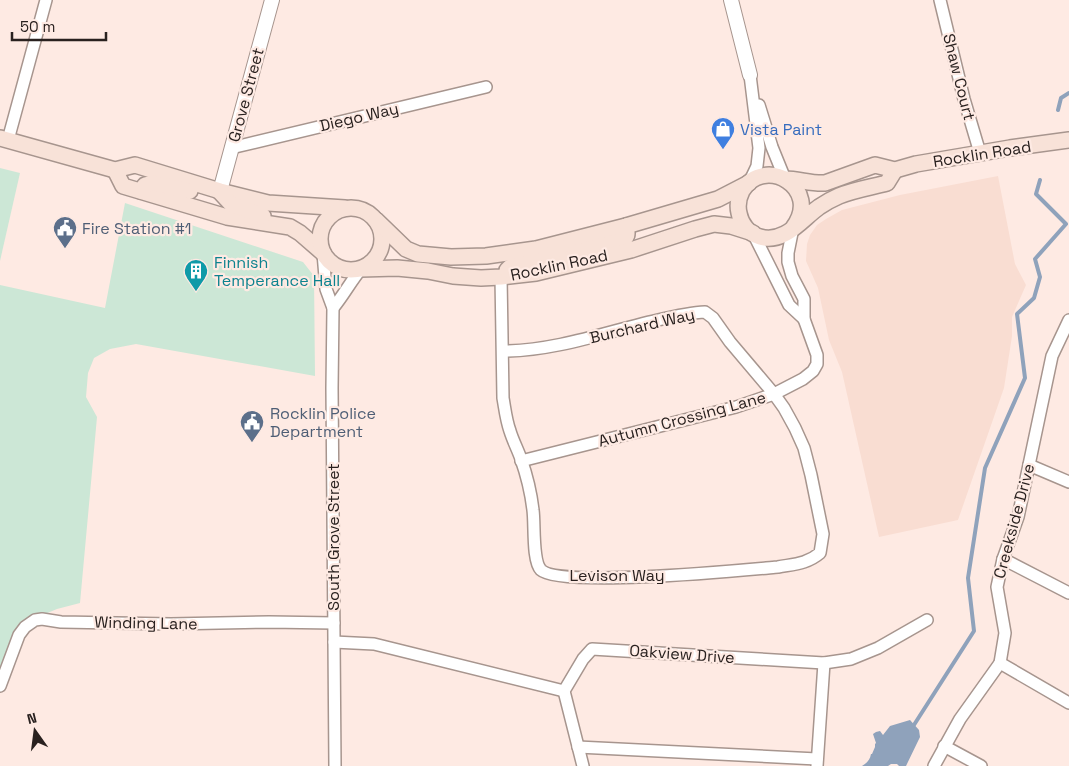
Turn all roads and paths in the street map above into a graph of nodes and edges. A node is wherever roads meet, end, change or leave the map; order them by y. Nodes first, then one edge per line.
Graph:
1 (46, 0) edge
2 (272, 0) edge
3 (732, 0) edge
4 (940, 0) edge
5 (750, 75) junction
6 (486, 88) dead end
7 (4, 139) edge
8 (1069, 140) edge
9 (231, 148) junction
10 (980, 153) junction
11 (115, 170) junction
12 (895, 170) junction
13 (786, 179) junction
14 (749, 183) junction
15 (141, 191) junction
16 (220, 191) junction
17 (346, 208) junction
18 (376, 220) junction
19 (274, 225) junction
20 (626, 226) junction
21 (793, 228) junction
22 (753, 234) junction
23 (573, 240) junction
24 (323, 253) junction
25 (361, 268) junction
26 (536, 273) junction
27 (501, 278) junction
28 (333, 308) junction
29 (804, 319) junction
30 (1069, 320) edge
31 (503, 351) junction
32 (774, 394) junction
33 (522, 460) junction
34 (1029, 465) junction
35 (1069, 482) edge
36 (1003, 559) junction
37 (1069, 593) edge
38 (927, 620) dead end
39 (334, 623) junction
40 (334, 642) junction
41 (824, 663) junction
42 (1000, 663) junction
43 (0, 686) edge
44 (564, 692) junction
45 (1069, 702) edge
46 (944, 746) junction
47 (578, 747) junction
48 (817, 763) edge
49 (335, 766) edge
50 (583, 766) edge
51 (934, 766) edge
52 (980, 766) edge

1 - 7 street
2 - 9 street, Grove Street
3 - 5 street
4 - 10 street, Shaw Court
5 - 13 street
5 - 14 street
6 - 9 street, Diego Way
7 - 11 main road
8 - 10 main road, Rocklin Road
9 - 16 street, Grove Street
10 - 12 main road, Rocklin Road
11 - 15 main road
11 - 16 main road
12 - 13 main road, Rocklin Road
12 - 21 main road, Rocklin Road
13 - 14 main road
13 - 21 main road
14 - 20 main road, Rocklin Road
14 - 22 main road
15 - 16 main road
15 - 19 main road
16 - 17 main road
16 - 19 main road
17 - 18 main road
17 - 24 main road
18 - 23 main road, Rocklin Road
18 - 25 main road
19 - 24 main road
20 - 23 main road, Rocklin Road
20 - 26 main road
21 - 22 main road
21 - 29 street, Autumn Crossing Lane
22 - 26 main road, Rocklin Road
22 - 29 street, Autumn Crossing Lane
23 - 27 main road
24 - 25 main road
24 - 28 street, South Grove Street
25 - 27 main road, Rocklin Road
25 - 28 street
26 - 27 main road, Rocklin Road
27 - 31 street, Levison Way
28 - 39 street, South Grove Street
29 - 32 street, Autumn Crossing Lane
30 - 34 street, Creekside Drive
31 - 32 street, Burchard Way
31 - 33 street, Levison Way
32 - 33 street, Autumn Crossing Lane
32 - 33 street, Levison Way
34 - 35 street
34 - 36 street, Creekside Drive
36 - 37 street
36 - 42 street, Creekside Drive
38 - 41 street
39 - 40 street, South Grove Street
39 - 43 street, Winding Lane
40 - 44 street
40 - 49 street, South Grove Street
41 - 44 street, Oakview Drive
41 - 48 street
42 - 45 street
42 - 46 street, Creekside Drive
44 - 47 street
46 - 51 street, Creekside Drive
46 - 52 street
47 - 48 street
47 - 50 street

